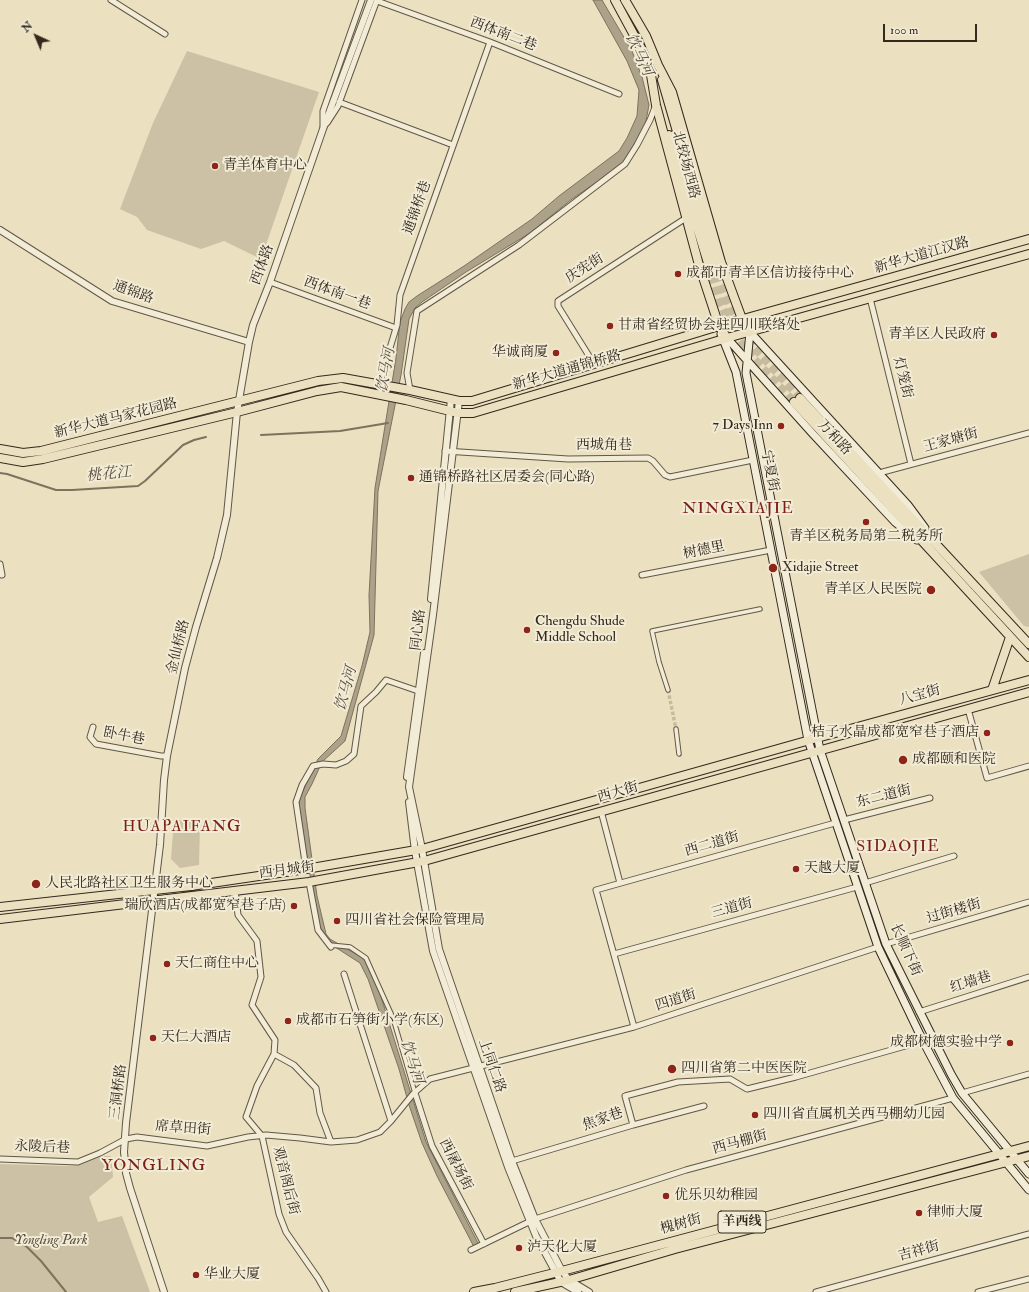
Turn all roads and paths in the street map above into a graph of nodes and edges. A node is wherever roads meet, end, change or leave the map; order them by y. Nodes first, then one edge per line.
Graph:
1 (111, 0) edge
2 (362, 0) edge
3 (375, 0) edge
4 (615, 0) edge
5 (625, 0) edge
6 (165, 34) dead end
7 (490, 42) junction
8 (651, 74) junction
9 (619, 94) dead end
10 (340, 102) junction
11 (656, 105) junction
12 (323, 129) junction
13 (453, 145) junction
14 (686, 218) junction
15 (0, 230) edge
16 (1029, 240) edge
17 (1029, 254) edge
18 (715, 262) junction
19 (699, 265) junction
20 (270, 282) junction
21 (870, 298) junction
22 (742, 319) junction
23 (728, 323) joint
24 (719, 326) junction
25 (396, 328) junction
26 (750, 332) junction
27 (728, 338) junction
28 (249, 342) junction
29 (746, 360) junction
30 (594, 364) junction
31 (381, 384) junction
32 (408, 390) junction
33 (455, 400) junction
34 (238, 401) junction
35 (237, 412) junction
36 (454, 412) junction
37 (1029, 433) edge
38 (0, 449) edge
39 (446, 451) junction
40 (453, 452) junction
41 (0, 459) edge
42 (753, 460) junction
43 (911, 464) junction
44 (879, 473) junction
45 (935, 542) junction
46 (928, 549) junction
47 (771, 550) junction
48 (0, 564) edge
49 (2, 575) dead end
50 (642, 575) dead end
51 (760, 609) dead end
52 (1010, 637) junction
53 (1029, 644) edge
54 (1029, 657) edge
55 (1029, 680) edge
56 (668, 690) tunnel mouth
57 (992, 690) junction
58 (418, 691) junction
59 (1029, 692) edge
60 (968, 709) junction
61 (93, 727) dead end
62 (676, 729) tunnel mouth
63 (817, 738) junction
64 (808, 740) junction
65 (820, 750) junction
66 (811, 752) junction
67 (679, 754) dead end
68 (167, 756) junction
69 (1029, 766) edge
70 (930, 798) dead end
71 (601, 811) junction
72 (844, 820) junction
73 (835, 823) junction
74 (419, 850) junction
75 (954, 856) dead end
76 (421, 861) junction
77 (306, 870) junction
78 (309, 882) junction
79 (620, 883) junction
80 (865, 883) junction
81 (857, 887) junction
82 (155, 890) junction
83 (235, 890) junction
84 (153, 901) junction
85 (1029, 902) edge
86 (0, 907) edge
87 (0, 919) edge
88 (886, 944) junction
89 (330, 945) joint
90 (878, 947) junction
91 (614, 954) junction
92 (344, 974) dead end
93 (1029, 977) edge
94 (919, 1012) junction
95 (634, 1027) junction
96 (923, 1041) junction
97 (274, 1054) junction
98 (476, 1068) junction
99 (1029, 1074) edge
100 (962, 1093) junction
101 (414, 1094) junction
102 (953, 1098) junction
103 (704, 1106) dead end
104 (391, 1121) junction
105 (633, 1125) junction
106 (262, 1136) junction
107 (126, 1139) junction
108 (331, 1142) junction
109 (1029, 1146) edge
110 (1010, 1151) junction
111 (999, 1154) junction
112 (1029, 1156) edge
113 (0, 1159) edge
114 (1017, 1159) junction
115 (512, 1162) junction
116 (1006, 1162) junction
117 (1029, 1174) edge
118 (1029, 1190) edge
119 (532, 1220) junction
120 (1029, 1234) edge
121 (484, 1244) junction
122 (471, 1250) dead end
123 (558, 1271) junction
124 (1029, 1279) edge
125 (565, 1281) junction
126 (164, 1292) edge
127 (326, 1292) edge
128 (474, 1292) edge
129 (515, 1292) edge
130 (578, 1292) edge
131 (589, 1292) edge
132 (816, 1292) edge
133 (978, 1292) edge

1 - 6 street
2 - 12 street, 西体路
3 - 7 street, 西体南二巷
3 - 10 street, 西体路
3 - 12 street, 西体路
4 - 8 main road, 北较场西路
5 - 18 main road, 北较场西路
7 - 9 street, 西体南二巷
7 - 13 street, 通锦桥巷
8 - 11 main road, 北较场西路
8 - 18 main road
10 - 12 street, 西体路
10 - 13 street
11 - 14 main road, 北较场西路
11 - 32 street
12 - 20 street, 西体路
13 - 25 street, 通锦桥巷
14 - 19 main road, 北较场西路
14 - 30 street, 庆宪街
15 - 28 street, 通锦路
16 - 22 main road, 新华大道江汉路
17 - 21 main road, 新华大道江汉路
18 - 19 main road
18 - 22 main road, 北较场西路
19 - 24 main road, 北较场西路
20 - 25 street, 西体南一巷
20 - 28 street, 西体路
21 - 26 main road, 新华大道江汉路
21 - 43 street, 灯笼街
22 - 23 main road, 新华大道江汉路
22 - 26 main road, 北较场西路
23 - 24 main road, 新华大道通锦桥路
24 - 27 main road, 北较场西路
24 - 30 main road, 新华大道通锦桥路
25 - 31 street, 通锦桥巷
26 - 27 main road, 新华大道江汉路
26 - 29 main road, 宁夏街
26 - 44 main road, 万和路
27 - 29 main road, 万和路
27 - 36 main road, 新华大道通锦桥路
27 - 42 main road, 宁夏街
28 - 34 street, 西体路
29 - 46 main road, 万和路
29 - 63 main road, 宁夏街
30 - 33 main road, 新华大道通锦桥路
31 - 32 main road, 新华大道通锦桥路
31 - 34 main road
32 - 33 main road, 新华大道通锦桥路
33 - 36 street, 同心路
34 - 35 street, 西体路
34 - 38 main road, 新华大道马家花园路
35 - 36 main road, 新华大道通锦桥路
35 - 41 main road, 新华大道马家花园路
35 - 68 street, 金仙桥路
36 - 39 street
36 - 40 street, 同心路
37 - 43 street, 王家塘街
39 - 40 street, 西城角巷
39 - 58 street
40 - 42 street, 西城角巷
40 - 74 street, 同心路
42 - 47 main road, 宁夏街
43 - 44 street, 王家塘街
44 - 45 main road, 万和路
45 - 46 main road, 万和路
45 - 53 main road, 万和路
46 - 52 main road, 万和路
47 - 50 street, 树德里
47 - 64 main road, 宁夏街
48 - 49 street
51 - 56 street
52 - 54 main road, 万和路
52 - 57 main road
55 - 57 main road, 八宝街
57 - 63 main road, 八宝街
58 - 74 street
58 - 77 street
59 - 60 main road, 八宝街
60 - 65 main road, 八宝街
60 - 69 street
61 - 68 street, 卧牛巷
62 - 67 street
63 - 64 main road, 西大街
63 - 65 main road, 长顺下街
64 - 66 main road, 长顺下街
64 - 74 main road, 西大街
65 - 66 main road, 西大街
65 - 72 main road, 长顺下街
66 - 71 main road, 西大街
66 - 73 main road, 长顺下街
68 - 82 street, 金仙桥路
70 - 72 street, 东二道街
71 - 76 main road, 西大街
71 - 79 street
72 - 80 main road, 长顺下街
73 - 79 street, 西二道街
73 - 81 main road, 长顺下街
74 - 76 street, 同心路
74 - 77 main road, 西月城街
75 - 80 street
76 - 78 main road, 西月城街
76 - 98 street, 上同仁路
77 - 82 main road, 西月城街
78 - 83 main road, 西月城街
78 - 89 street
79 - 91 street, 西二道街
80 - 88 main road, 长顺下街
81 - 90 main road, 长顺下街
81 - 91 street, 三道街
82 - 84 street, 三洞桥路
82 - 86 main road, 西月城街
83 - 84 main road, 西月城街
83 - 97 street
84 - 87 main road, 西月城街
84 - 107 street, 三洞桥路
85 - 88 street, 过街楼街
88 - 94 main road, 长顺下街
89 - 101 street
90 - 95 street, 四道街
90 - 96 main road, 长顺下街
91 - 95 street
92 - 104 street
93 - 94 street, 红墙巷
94 - 100 main road, 长顺下街
95 - 98 street, 四道街
96 - 102 main road, 长顺下街
96 - 105 street, 焦家巷
97 - 106 street
97 - 108 street
98 - 101 street, 四道街
98 - 115 street, 上同仁路
98 - 119 street
99 - 100 street
100 - 110 main road, 长顺下街
101 - 104 street, 四道街
101 - 121 street, 西屠场街
102 - 111 main road, 长顺下街
102 - 119 street, 西马棚街
103 - 105 street
104 - 108 street, 席草田街
105 - 115 street, 焦家巷
106 - 107 street, 席草田街
106 - 108 street, 席草田街
106 - 127 street, 观音阁后街
107 - 113 street, 永陵后巷
107 - 126 street, 三洞桥路
109 - 110 main road, 槐树街
110 - 111 main road, 槐树街 / 羊西线
110 - 114 main road, 长顺下街
111 - 116 main road, 长顺下街
111 - 123 main road, 槐树街 / 羊西线
112 - 114 main road, 槐树街
114 - 116 main road, 槐树街 / 羊西线
114 - 117 main road, 长顺下街
115 - 119 street, 上同仁路
116 - 118 main road, 长顺下街
116 - 125 main road, 槐树街 / 羊西线
119 - 121 street
119 - 123 street, 上同仁路
120 - 132 street, 吉祥街
121 - 122 street
123 - 125 street, 上同仁路
123 - 128 main road, 槐树街 / 羊西线
124 - 133 street
125 - 129 main road, 槐树街 / 羊西线
125 - 130 street
125 - 131 street

